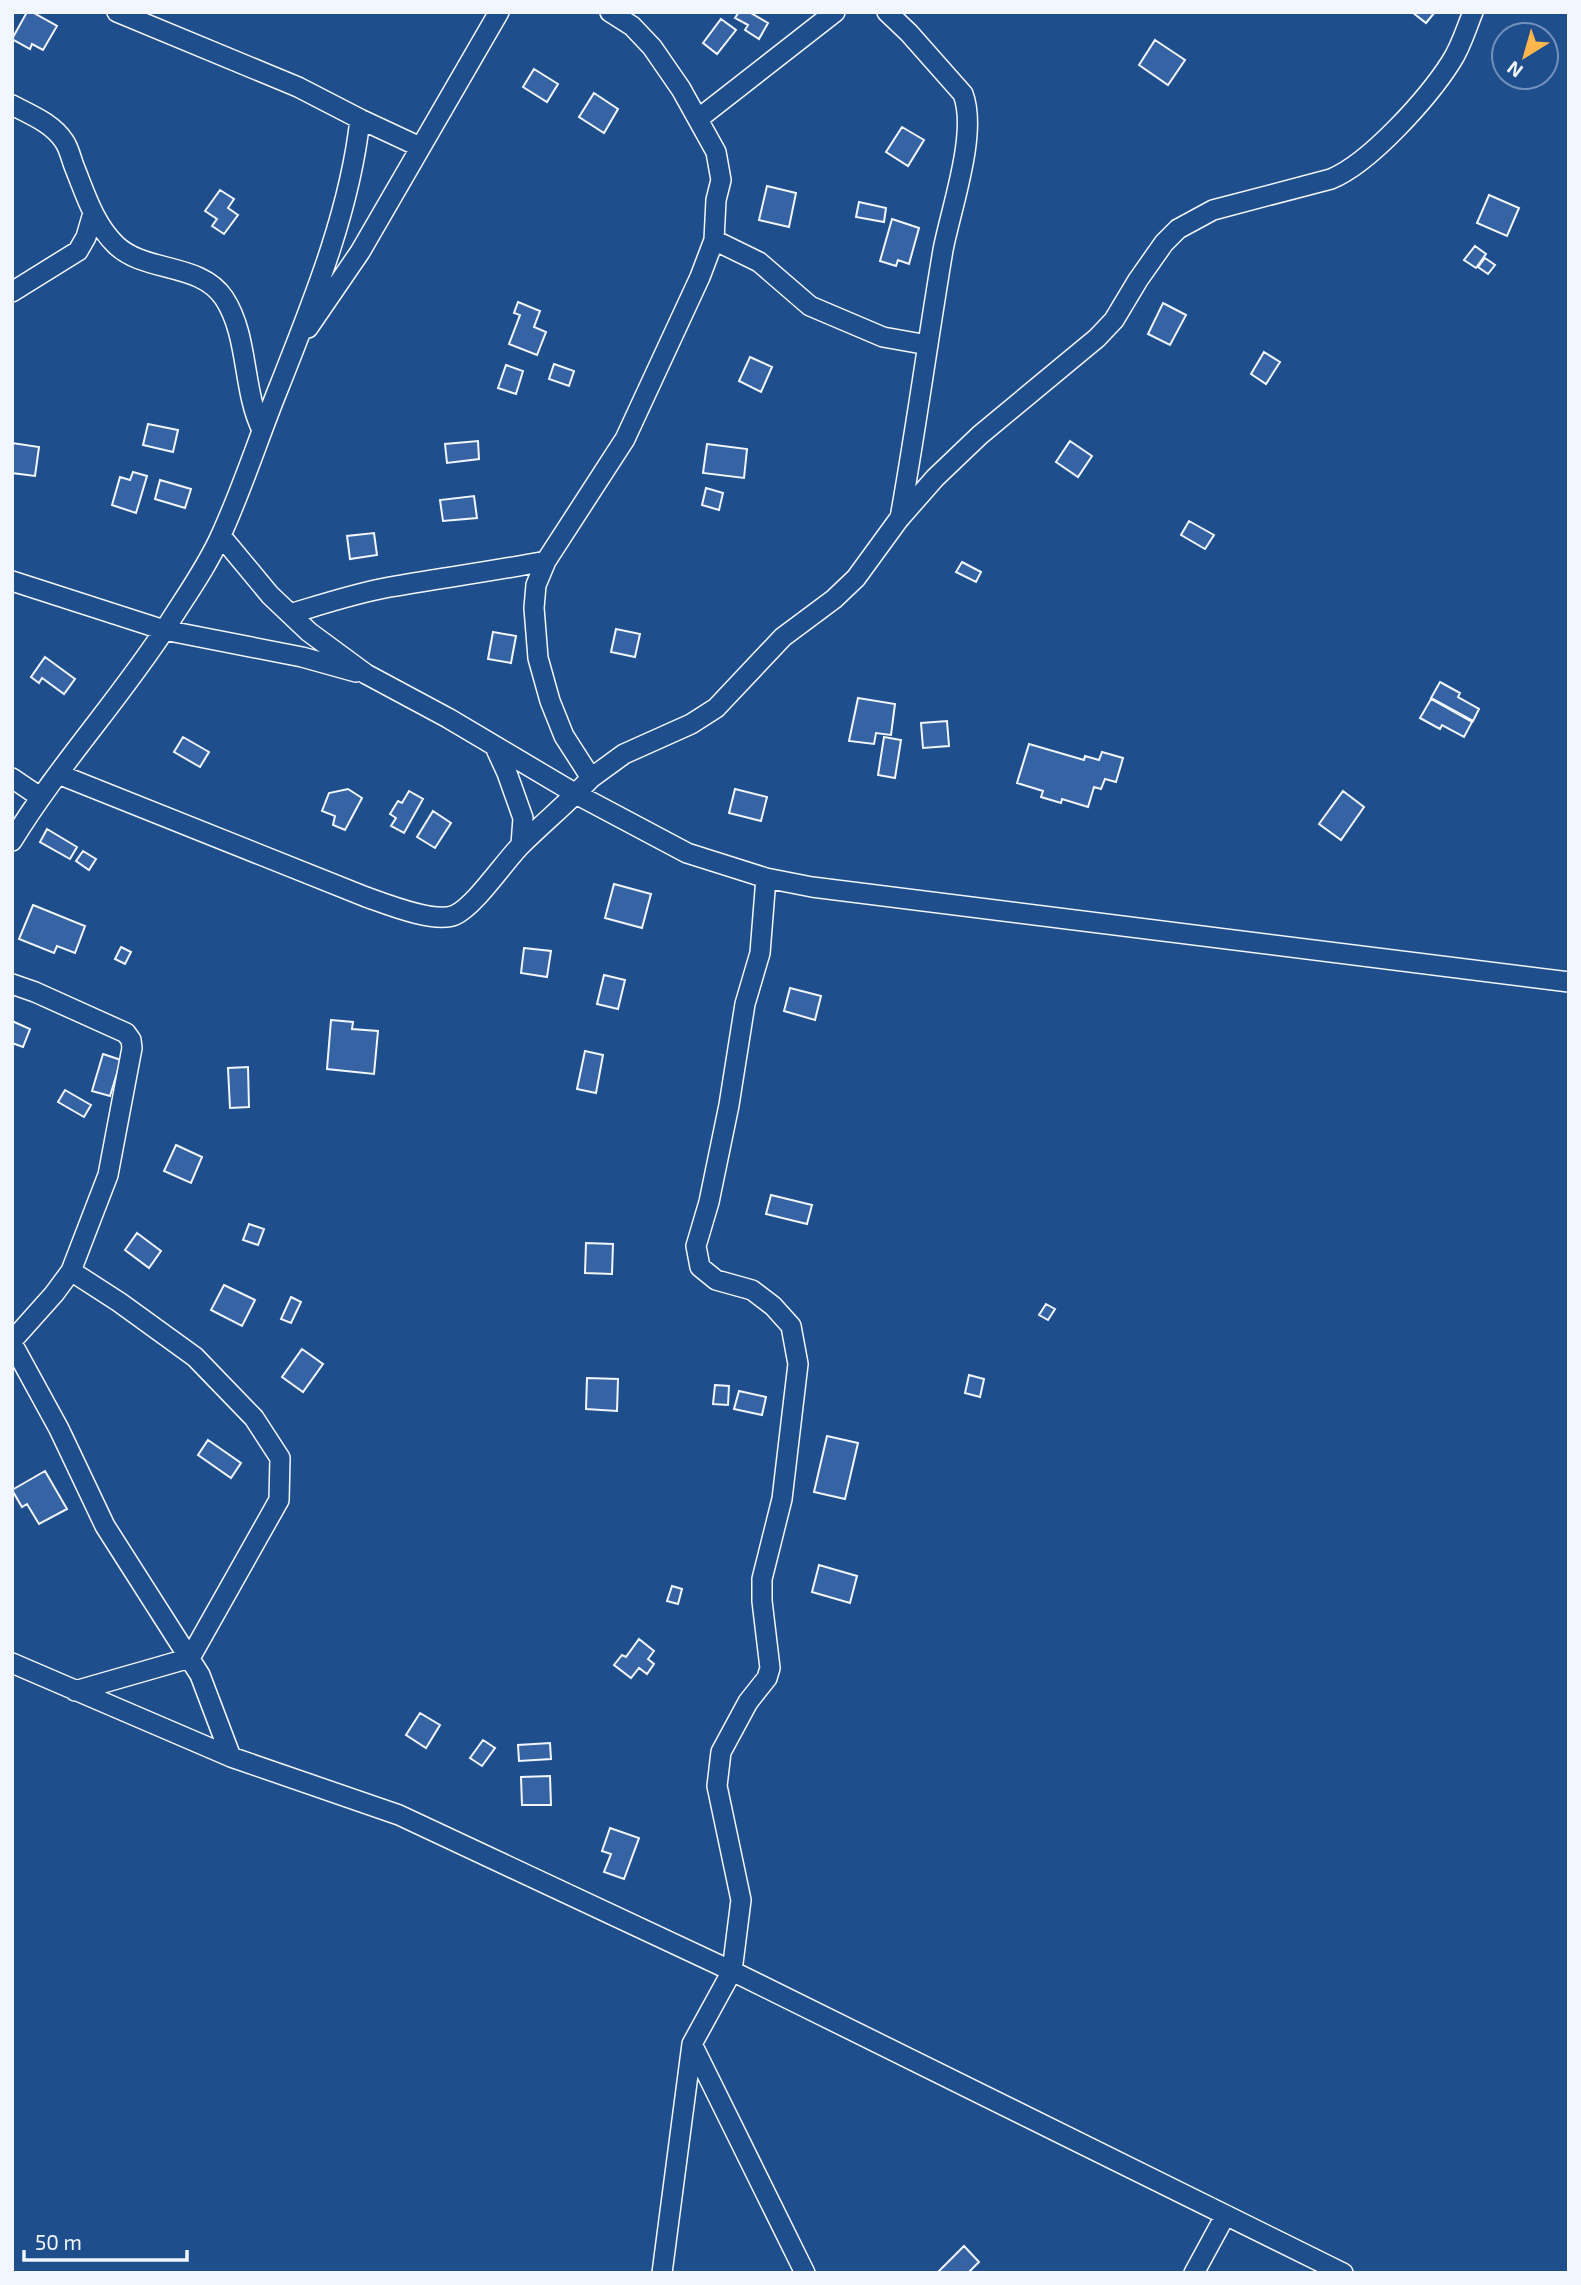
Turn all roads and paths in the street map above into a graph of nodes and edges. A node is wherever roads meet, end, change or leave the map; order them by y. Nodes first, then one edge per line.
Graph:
1 (117, 12) edge
2 (499, 12) edge
3 (610, 12) edge
4 (835, 12) edge
5 (887, 12) edge
6 (1473, 12) edge
7 (12, 105) edge
8 (360, 119) junction
9 (698, 119) junction
10 (420, 147) junction
11 (93, 213) junction
12 (714, 240) junction
13 (12, 292) edge
14 (928, 345) junction
15 (295, 346) junction
16 (261, 430) junction
17 (900, 519) junction
18 (221, 536) junction
19 (546, 561) junction
20 (12, 581) edge
21 (290, 614) junction
22 (164, 630) junction
23 (366, 674) junction
24 (495, 746) junction
25 (58, 774) junction
26 (12, 778) edge
27 (591, 778) junction
28 (576, 794) junction
29 (40, 797) junction
30 (12, 842) edge
31 (521, 845) junction
32 (766, 877) junction
33 (1569, 982) edge
34 (12, 984) edge
35 (71, 1271) junction
36 (12, 1342) edge
37 (190, 1658) junction
38 (12, 1663) edge
39 (75, 1691) junction
40 (231, 1757) junction
41 (732, 1971) junction
42 (692, 2044) junction
43 (1225, 2216) junction
44 (803, 2268) edge
45 (662, 2273) edge
46 (822, 2273) edge
47 (1194, 2273) edge
48 (1343, 2273) edge

1 - 8 street
2 - 10 street
3 - 9 street
4 - 9 street
5 - 14 street
6 - 17 street
7 - 11 street
8 - 10 street
8 - 15 street
9 - 12 street
10 - 15 street
11 - 13 street
11 - 16 street
12 - 14 street
12 - 19 street
14 - 17 street
15 - 16 street
16 - 18 street
17 - 27 street
18 - 21 street
18 - 22 street
19 - 21 street
19 - 27 street
20 - 22 street
21 - 23 street
22 - 23 street
22 - 25 street
23 - 24 street
24 - 28 street
24 - 31 street
25 - 29 street
25 - 31 street
26 - 29 street
27 - 28 street
28 - 31 street
28 - 32 street
29 - 30 street
32 - 33 street
32 - 41 street
34 - 35 street
35 - 36 street
35 - 37 street
36 - 37 street
37 - 39 street
37 - 40 street
38 - 39 street
39 - 40 street
40 - 41 street
41 - 42 street
41 - 43 street
42 - 44 street
42 - 45 street
43 - 47 street
43 - 48 street
44 - 46 street

